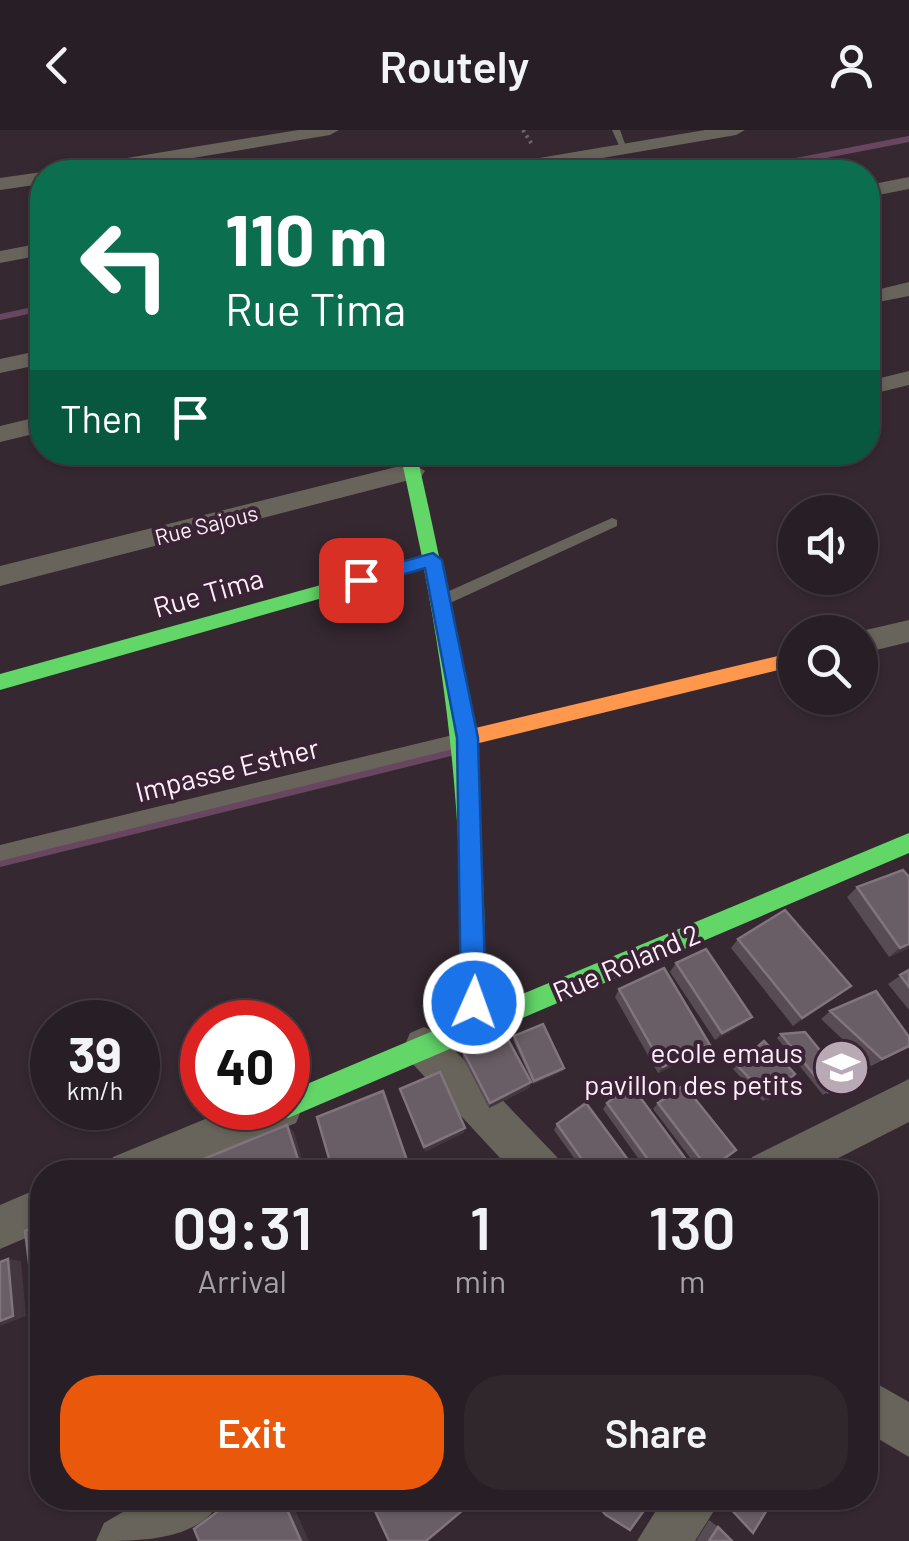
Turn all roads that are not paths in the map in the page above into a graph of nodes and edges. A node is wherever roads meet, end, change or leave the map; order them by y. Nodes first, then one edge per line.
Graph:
1 (330, 130) edge
2 (616, 130) edge
3 (736, 130) edge
4 (624, 150) junction
5 (209, 160) edge
6 (564, 160) edge
7 (30, 180) edge
8 (909, 183) edge
9 (0, 184) edge
10 (880, 189) edge
11 (30, 251) edge
12 (0, 257) edge
13 (909, 289) edge
14 (880, 295) edge
15 (30, 360) edge
16 (0, 366) edge
17 (909, 378) edge
18 (880, 385) edge
19 (30, 427) edge
20 (0, 434) edge
21 (399, 465) edge
22 (411, 465) edge
23 (612, 523) dead end
24 (433, 560) junction
25 (0, 576) edge
26 (442, 600) junction
27 (909, 631) edge
28 (878, 639) edge
29 (778, 663) edge
30 (0, 682) edge
31 (468, 745) junction
32 (909, 843) edge
33 (0, 852) edge
34 (471, 1027) junction
35 (424, 1047) junction
36 (310, 1095) edge
37 (909, 1100) edge
38 (227, 1130) edge
39 (156, 1160) edge
40 (531, 1160) edge
41 (791, 1160) edge
42 (30, 1214) edge
43 (0, 1227) edge
44 (878, 1409) edge
45 (909, 1432) edge
46 (175, 1510) edge
47 (687, 1510) edge
48 (122, 1541) edge
49 (664, 1541) edge

1 - 5 street
2 - 4 lane
3 - 4 street
4 - 6 street
7 - 9 street
8 - 10 street
11 - 12 street
13 - 14 street
15 - 16 street
17 - 18 street
19 - 20 street
21 - 25 street, Rue Sajous
22 - 24 street
23 - 26 lane
24 - 26 street
24 - 30 street, Rue Tima
26 - 31 street
27 - 28 street
29 - 31 street
31 - 33 lane, Impasse Esther
31 - 34 street
32 - 34 street, Rue Roland 2
34 - 35 street, Rue Roland 2
35 - 36 street, Rue Roland 2
35 - 40 street
37 - 41 street
38 - 39 street, Rue Roland 2
42 - 43 street
44 - 45 street
46 - 48 street
47 - 49 street

